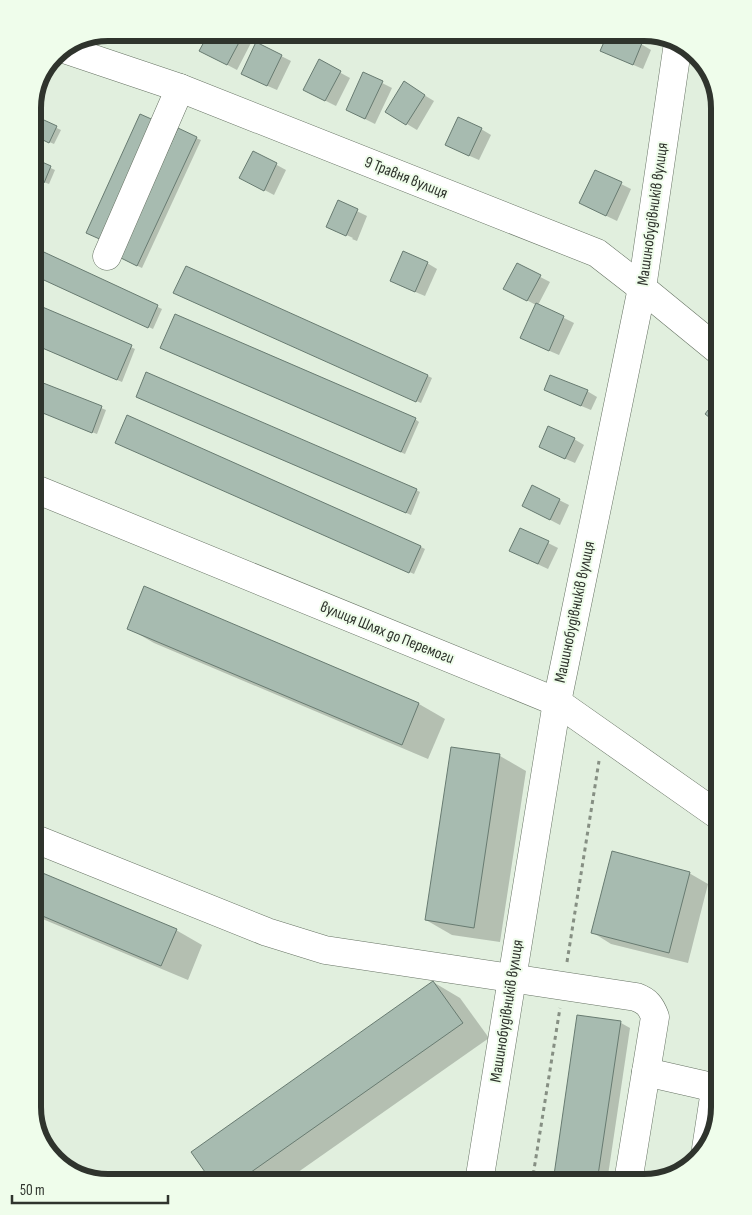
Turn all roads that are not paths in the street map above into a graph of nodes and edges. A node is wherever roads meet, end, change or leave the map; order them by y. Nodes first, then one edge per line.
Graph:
1 (677, 50) edge
2 (72, 52) edge
3 (180, 88) junction
4 (107, 256) dead end
5 (642, 288) junction
6 (711, 344) edge
7 (41, 491) edge
8 (557, 702) junction
9 (711, 810) edge
10 (41, 842) edge
11 (512, 978) junction
12 (646, 1072) junction
13 (711, 1089) edge
14 (480, 1174) edge
15 (629, 1174) edge

1 - 5 street, Машинобудівників вулиця
2 - 3 street, 9 Травня вулиця
3 - 4 street
3 - 5 street, 9 Травня вулиця
5 - 6 street, 9 Травня вулиця
5 - 8 street, Машинобудівників вулиця
7 - 8 street, вулиця Шлях до Перемоги
8 - 9 street, вулиця Шлях до Перемоги
8 - 11 street, Машинобудівників вулиця
10 - 11 street
11 - 12 street
11 - 14 street, Машинобудівників вулиця
12 - 13 street
12 - 15 street

